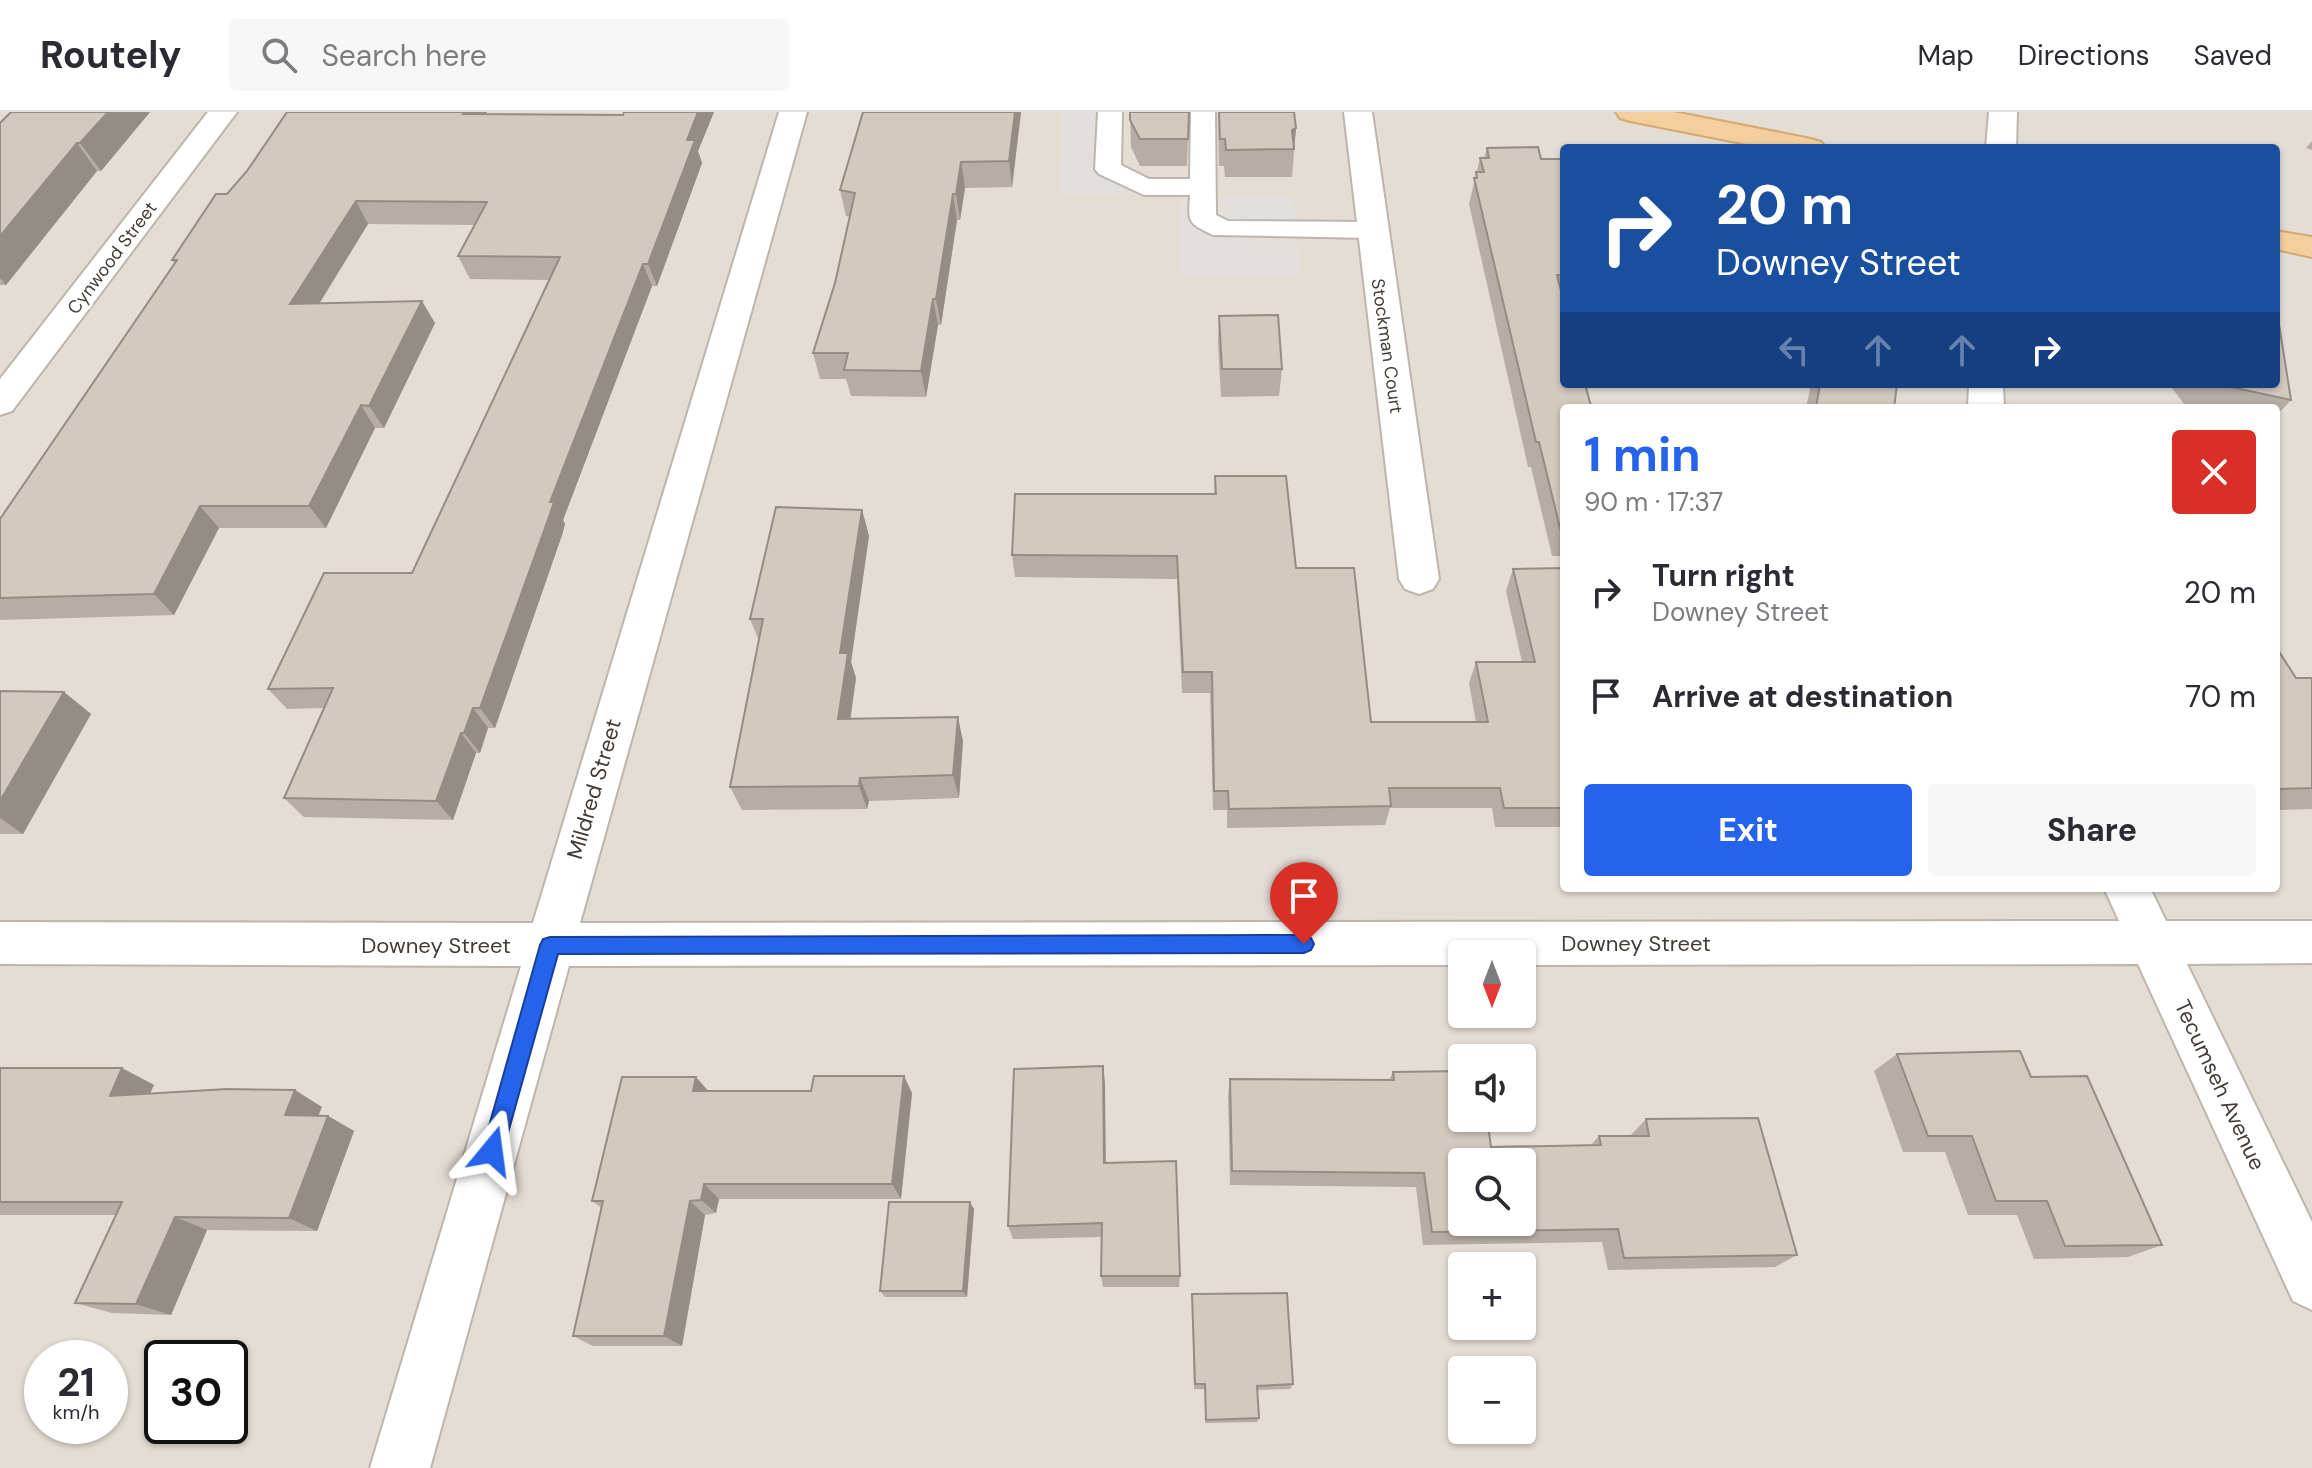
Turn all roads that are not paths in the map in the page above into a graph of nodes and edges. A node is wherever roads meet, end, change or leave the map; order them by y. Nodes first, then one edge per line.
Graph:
1 (223, 112) edge
2 (793, 112) edge
3 (1110, 112) edge
4 (1203, 112) edge
5 (1358, 112) edge
6 (1630, 112) edge
7 (2003, 112) edge
8 (1791, 144) edge
9 (2001, 144) edge
10 (1203, 187) junction
11 (1371, 230) junction
12 (2280, 241) edge
13 (2312, 247) edge
14 (0, 403) edge
15 (1419, 579) dead end
16 (2129, 892) edge
17 (2153, 942) junction
18 (2312, 942) edge
19 (0, 943) edge
20 (550, 945) junction
21 (2312, 1282) edge
22 (400, 1468) edge

1 - 14 street, Cynwood Street
2 - 20 street, Mildred Street
3 - 10 lane
4 - 10 lane
5 - 11 street, Stockman Court
6 - 8 main road
7 - 9 street
10 - 11 lane
11 - 15 street, Stockman Court
12 - 13 main road
16 - 17 street, Tecumseh Avenue
17 - 18 street, Downey Street
17 - 20 street, Downey Street
17 - 21 street, Tecumseh Avenue
19 - 20 street, Downey Street
20 - 22 street, Mildred Street

